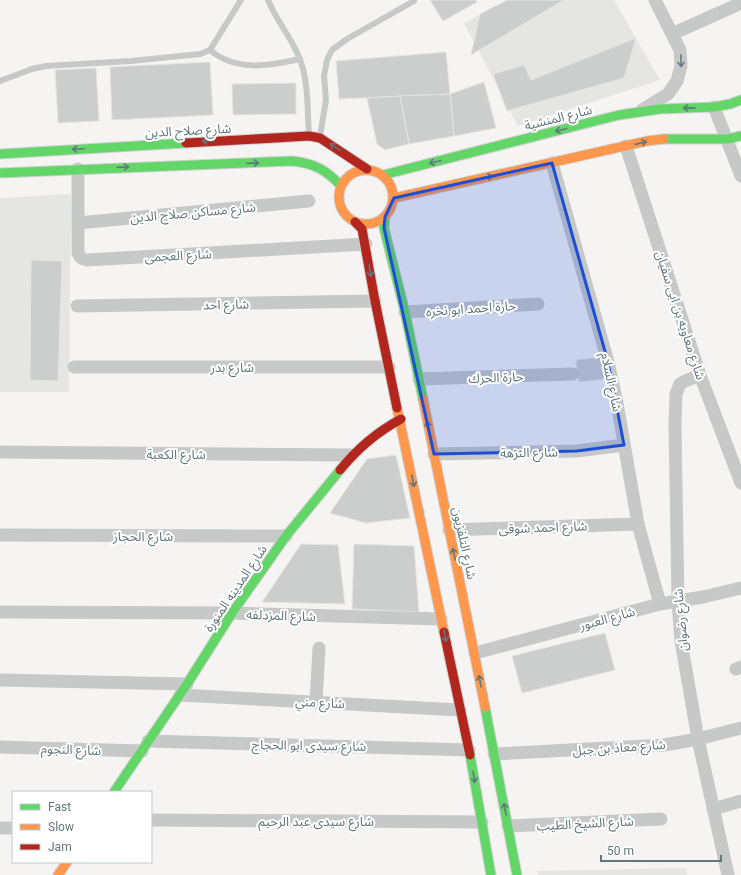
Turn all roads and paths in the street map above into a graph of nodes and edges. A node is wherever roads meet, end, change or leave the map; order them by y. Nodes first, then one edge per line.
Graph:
1 (241, 0) edge
2 (268, 0) edge
3 (655, 0) edge
4 (414, 1) edge
5 (741, 3) edge
6 (672, 34) junction
7 (210, 50) junction
8 (300, 59) junction
9 (0, 81) edge
10 (741, 100) edge
11 (714, 107) junction
12 (639, 111) junction
13 (309, 136) junction
14 (741, 136) edge
15 (320, 138) junction
16 (727, 139) junction
17 (626, 146) junction
18 (0, 154) edge
19 (552, 163) junction
20 (78, 169) junction
21 (367, 169) junction
22 (0, 173) edge
23 (383, 175) junction
24 (741, 176) edge
25 (341, 186) junction
26 (394, 198) junction
27 (309, 201) dead end
28 (385, 217) junction
29 (355, 222) junction
30 (78, 223) junction
31 (366, 244) junction
32 (375, 301) junction
33 (538, 304) dead end
34 (77, 306) dead end
35 (405, 312) junction
36 (74, 367) dead end
37 (390, 367) junction
38 (573, 374) dead end
39 (700, 375) junction
40 (418, 379) junction
41 (401, 419) junction
42 (624, 445) junction
43 (0, 452) edge
44 (434, 454) junction
45 (352, 455) junction
46 (741, 483) edge
47 (638, 524) junction
48 (449, 530) junction
49 (0, 535) edge
50 (286, 536) junction
51 (741, 588) edge
52 (678, 601) junction
53 (660, 604) junction
54 (0, 612) edge
55 (232, 613) junction
56 (442, 619) junction
57 (319, 648) dead end
58 (475, 653) junction
59 (0, 680) edge
60 (183, 689) junction
61 (316, 702) junction
62 (460, 710) junction
63 (741, 728) edge
64 (698, 740) junction
65 (145, 746) junction
66 (0, 747) edge
67 (469, 750) junction
68 (494, 754) junction
69 (115, 791) edge
70 (741, 801) edge
71 (713, 809) junction
72 (661, 819) dead end
73 (152, 820) edge
74 (482, 822) junction
75 (508, 826) junction
76 (0, 828) edge
77 (12, 828) edge
78 (66, 863) edge
79 (58, 875) edge
80 (491, 875) edge
81 (517, 875) edge
82 (728, 875) edge

1 - 7 lane
2 - 8 lane
3 - 6 street
4 - 15 lane
5 - 6 street
6 -> 12 street
7 - 8 lane
7 - 9 lane
8 - 13 lane
10 - 11 main road, شارع المنشية
11 -> 12 main road, شارع المنشية
11 - 16 street
12 -> 23 main road, شارع المنشية
13 - 15 main road, شارع صلاح الدين
13 -> 18 main road, شارع صلاح الدين
14 - 16 main road
21 -> 15 main road, شارع صلاح الدين
17 -> 16 main road
16 - 24 street
17 - 19 main road
17 - 39 street, شارع معاويه بن ابى سفيان
26 -> 19 main road
19 - 42 street, شارع السلام
20 - 22 main road
20 -> 25 main road
20 - 30 street, شارع العجمى
21 - 23 main road
21 - 25 main road
23 - 26 main road
25 - 29 main road
26 - 28 main road
27 - 30 street, شارع مساكن صلاح الدين
28 - 29 main road
28 - 35 main road, شارع التلفزيون
29 - 31 main road
30 - 31 street, شارع العجمى
31 -> 32 main road
32 - 34 street, شارع احد
32 - 37 main road
33 - 35 street, حارة احمد ابو نخره
35 - 40 main road, شارع التلفزيون
36 - 37 street, شارع بدر
37 - 41 main road
38 - 40 street, حارة الحرك
39 - 46 street, شارع معاويه بن ابى سفيان
39 - 52 street, شارع رضوان
44 -> 40 main road, شارع التلفزيون
41 - 45 main road, شارع المدينه المنورة
41 -> 56 main road
42 - 44 street, شارع النزهة
42 - 47 street, شارع السلام
43 - 45 street, شارع الكعبة
44 - 48 main road, شارع التلفزيون
45 - 50 main road, شارع المدينه المنورة
47 - 48 street, شارع احمد شوقى
47 - 53 street, شارع السلام
58 -> 48 main road, شارع التلفزيون
49 - 50 street, شارع الحجاز
50 - 55 main road, شارع المدينه المنورة
51 - 52 street, شارع العبور
52 - 53 street, شارع العبور
52 - 64 street, شارع رضوان
53 - 58 street, شارع العبور
54 - 55 street, شارع المزدلفه
55 - 56 street, شارع المزدلفه
55 - 60 main road, شارع المدينه المنورة
56 -> 62 main road
57 - 61 street
68 -> 58 main road, شارع التلفزيون
59 - 60 street, شارع مني
60 - 61 street, شارع مني
60 - 65 main road, شارع المدينه المنورة
61 - 62 street, شارع مني
62 - 67 main road
63 - 64 street, شارع معاذ بن جبل
64 - 68 street, شارع معاذ بن جبل
64 - 71 street, شارع رضوان
65 - 66 street, شارع النجوم
65 - 67 street, شارع سيدى ابو الحجاج
65 - 69 main road, شارع المدينه المنورة
67 -> 74 main road
75 -> 68 main road, شارع التلفزيون
70 - 71 street
71 - 82 street, شارع رضوان
72 - 75 street, شارع الشيخ الطيب
73 - 74 street, شارع سيدى عبد الرحيم
74 - 80 main road
75 - 81 main road, شارع التلفزيون
76 - 77 street
78 - 79 main road

